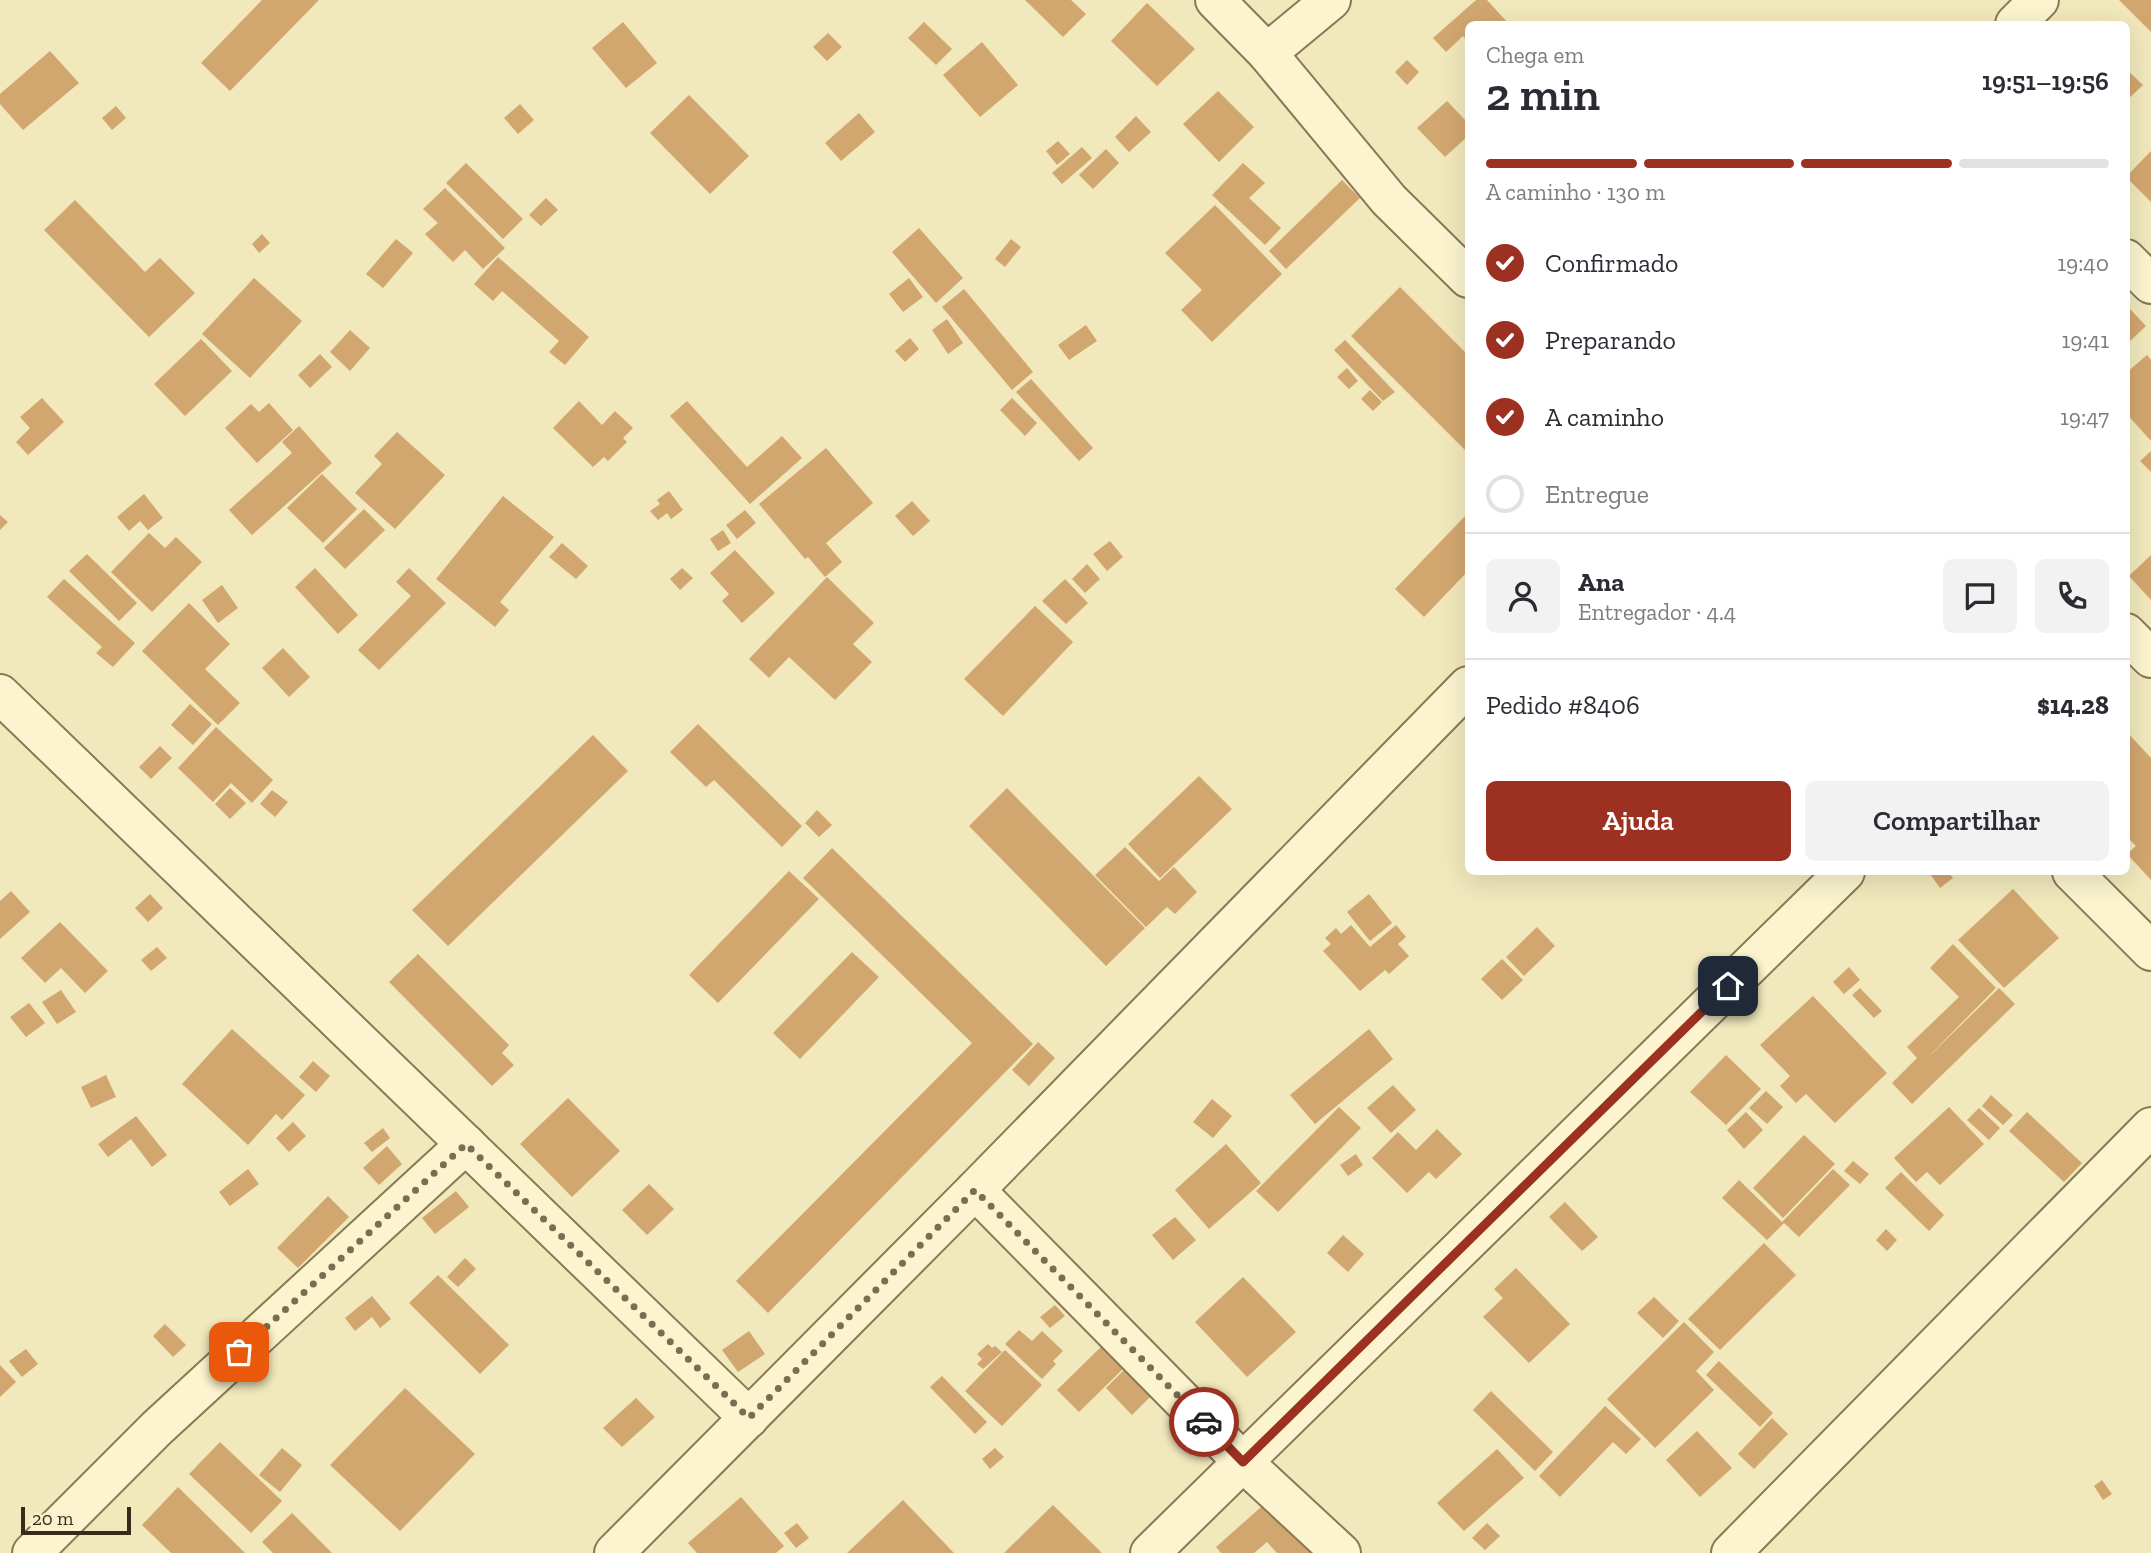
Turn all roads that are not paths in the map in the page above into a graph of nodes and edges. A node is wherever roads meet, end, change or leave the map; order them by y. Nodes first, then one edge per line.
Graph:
1 (1215, 0) edge
2 (1331, 0) edge
3 (2039, 0) edge
4 (2018, 21) edge
5 (1268, 53) junction
6 (2130, 263) edge
7 (1465, 275) edge
8 (2151, 284) edge
9 (2130, 637) edge
10 (2151, 658) edge
11 (1465, 689) edge
12 (0, 694) edge
13 (1841, 875) edge
14 (2075, 875) edge
15 (2151, 951) edge
16 (2151, 1127) edge
17 (466, 1144) junction
18 (975, 1190) junction
19 (749, 1418) junction
20 (1243, 1462) junction
21 (32, 1553) edge
22 (614, 1553) edge
23 (1150, 1553) edge
24 (1342, 1553) edge
25 (1731, 1553) edge

1 - 5 street
2 - 5 street
3 - 4 street
5 - 7 street
6 - 8 street
9 - 10 street
11 - 18 street
12 - 17 street
13 - 20 street
14 - 15 street
16 - 25 street
17 - 19 street
17 - 21 street
18 - 19 street
18 - 20 street
19 - 22 street
20 - 23 street
20 - 24 street

